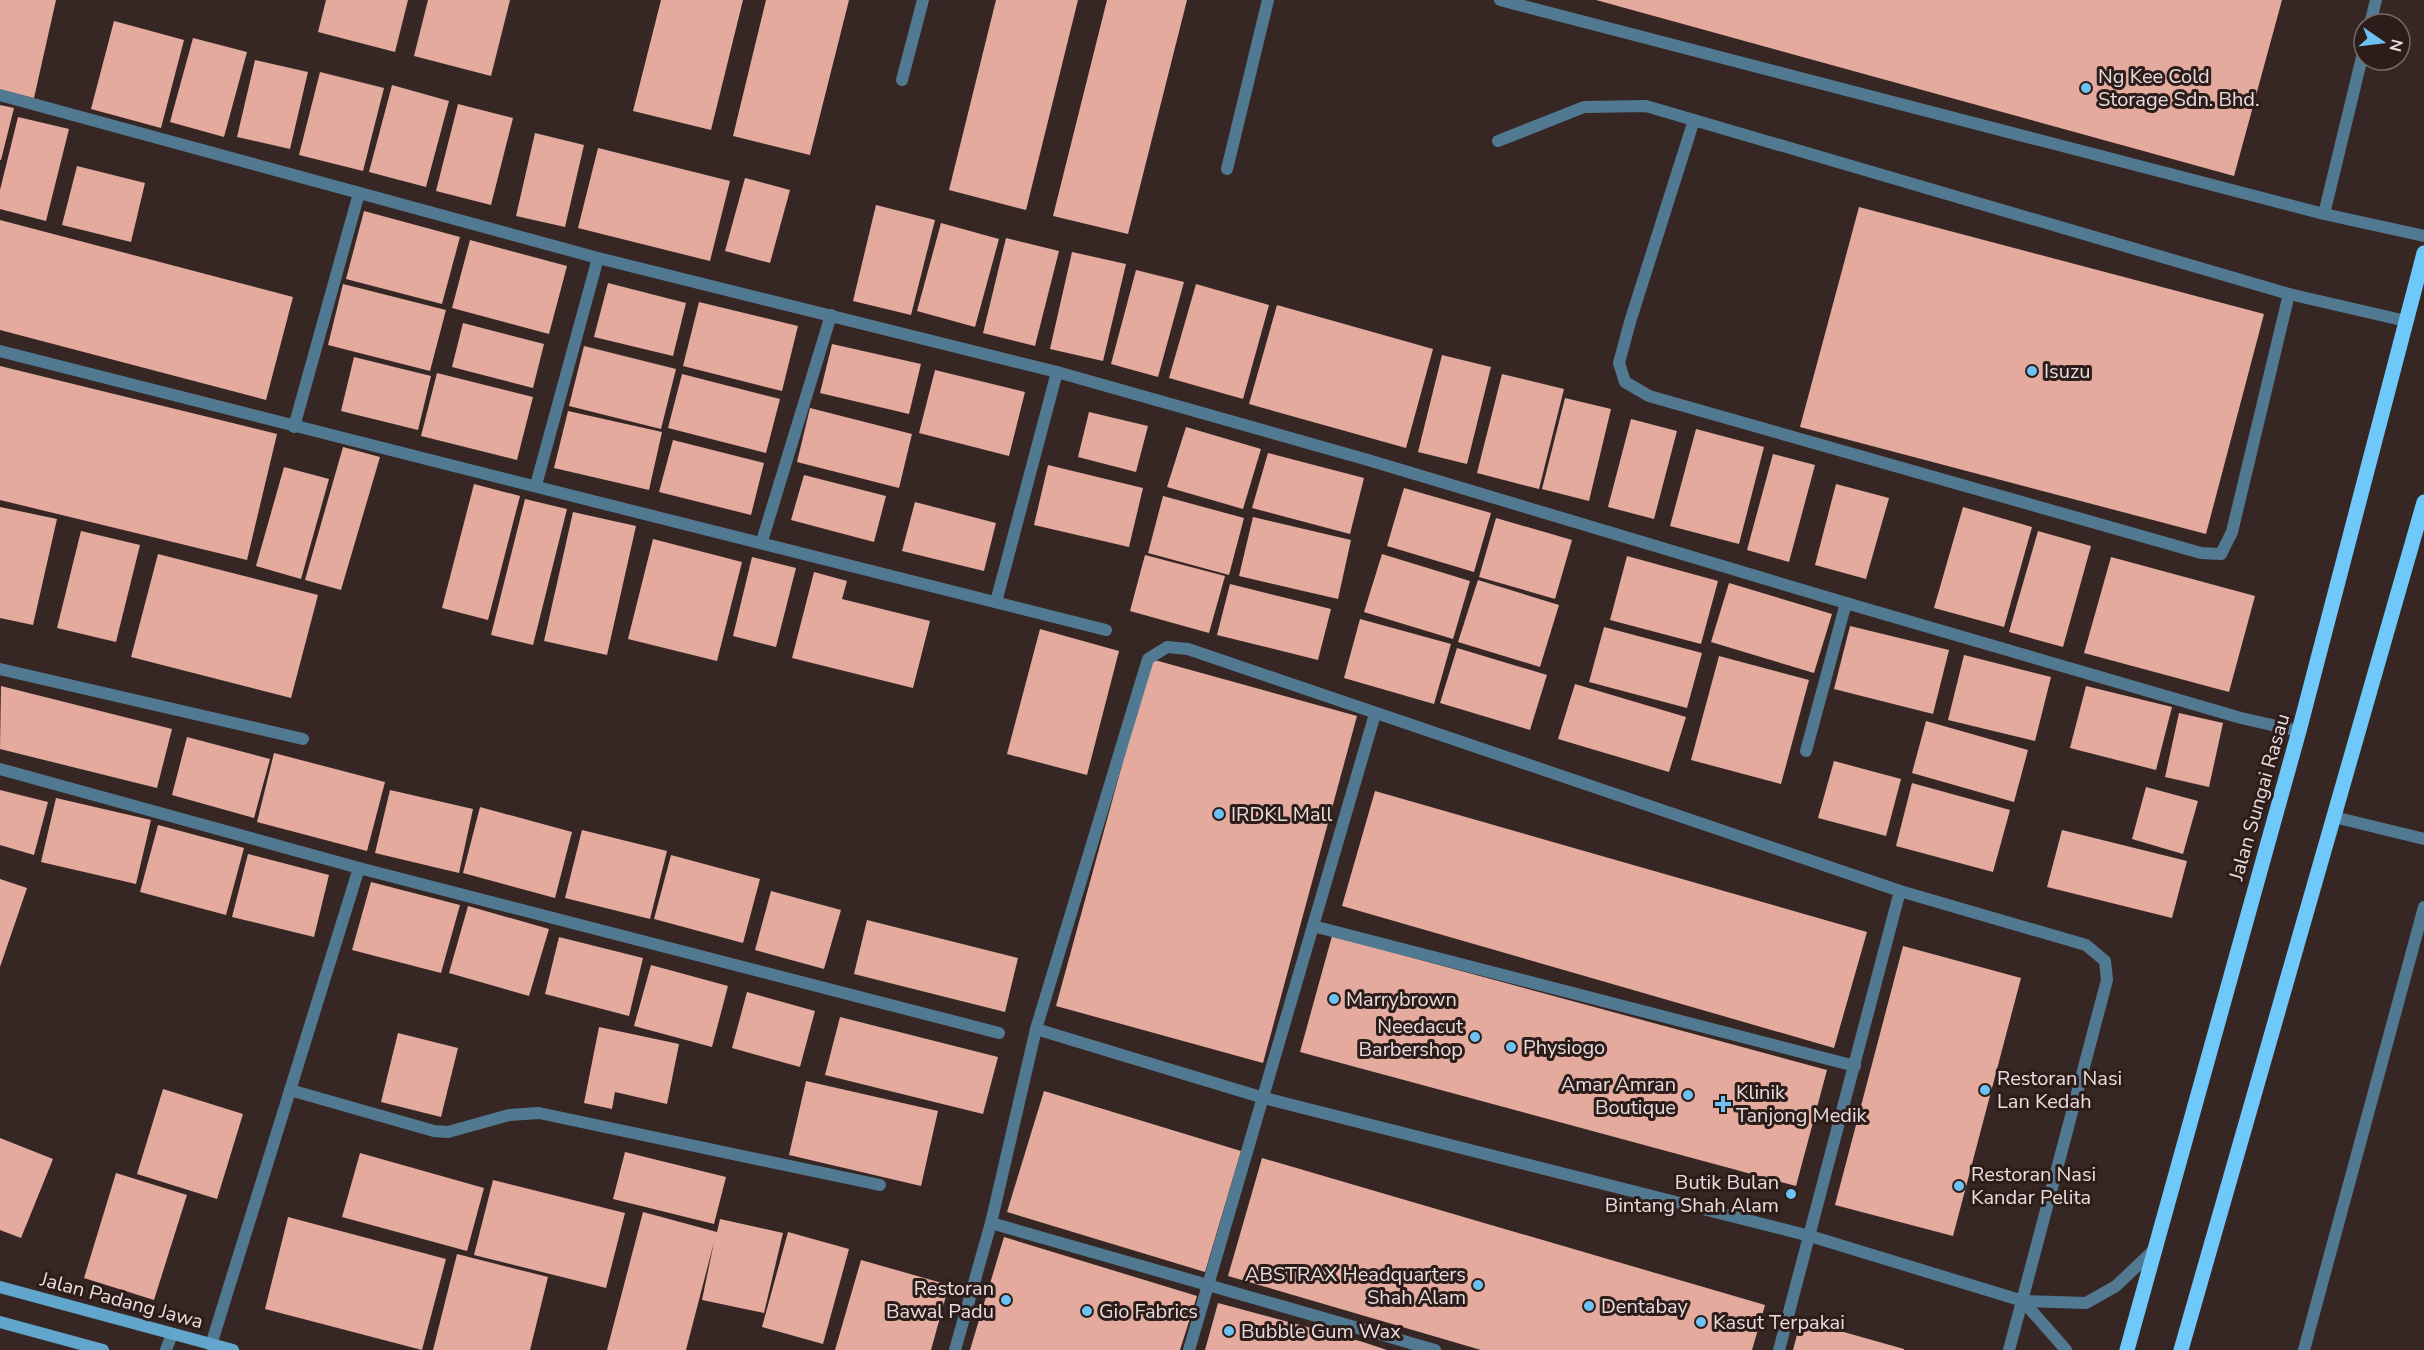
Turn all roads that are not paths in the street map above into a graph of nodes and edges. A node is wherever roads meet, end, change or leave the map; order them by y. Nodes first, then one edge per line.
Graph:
1 (922, 0) edge
2 (1268, 0) edge
3 (1500, 0) edge
4 (2358, 72) edge
5 (902, 80) dead end
6 (0, 95) edge
7 (1695, 120) junction
8 (1498, 141) dead end
9 (1227, 169) dead end
10 (359, 193) junction
11 (2324, 214) junction
12 (2424, 236) edge
13 (2424, 253) edge
14 (598, 258) junction
15 (2289, 294) junction
16 (831, 315) junction
17 (2406, 321) junction
18 (0, 351) edge
19 (1057, 372) junction
20 (294, 427) junction
21 (536, 485) junction
22 (2424, 502) edge
23 (762, 541) junction
24 (996, 602) junction
25 (1846, 603) junction
26 (1106, 630) dead end
27 (0, 669) edge
28 (1375, 714) junction
29 (2299, 731) junction
30 (303, 739) dead end
31 (1806, 751) dead end
32 (0, 769) edge
33 (2334, 817) junction
34 (2424, 839) edge
35 (359, 868) junction
36 (1900, 891) junction
37 (2424, 907) edge
38 (1313, 926) junction
39 (1036, 1029) junction
40 (999, 1033) dead end
41 (1855, 1066) junction
42 (290, 1090) junction
43 (1264, 1098) junction
44 (880, 1185) dead end
45 (991, 1223) junction
46 (1810, 1236) junction
47 (2155, 1249) junction
48 (1208, 1286) junction
49 (0, 1287) edge
50 (2023, 1301) junction
51 (0, 1322) edge
52 (172, 1334) junction
53 (211, 1345) junction
54 (103, 1350) edge
55 (166, 1350) edge
56 (233, 1350) edge
57 (955, 1350) edge
58 (1189, 1350) edge
59 (1435, 1350) edge
60 (1779, 1350) edge
61 (2008, 1350) edge
62 (2066, 1350) edge
63 (2127, 1350) edge
64 (2181, 1350) edge
65 (2304, 1350) edge

1 - 5 street
2 - 9 street
3 - 11 street
4 - 11 street
6 - 10 street
7 - 8 street
7 - 15 street
7 - 15 street
10 - 14 street
10 - 20 street
11 - 12 street
13 - 17 main road, Jalan Sungai Rasau
14 - 16 street
14 - 21 street
15 - 17 street
16 - 19 street
16 - 23 street
17 - 29 main road, Jalan Sungai Rasau
18 - 20 street
19 - 24 street
19 - 25 street
20 - 21 street
21 - 23 street
22 - 33 main road
23 - 24 street
24 - 26 street
25 - 29 street
25 - 31 street
27 - 30 street
28 - 36 street
28 - 38 street
28 - 39 street
29 - 47 main road, Jalan Sungai Rasau
32 - 35 street
33 - 34 street
33 - 64 main road
35 - 40 street
35 - 42 street
36 - 41 street
36 - 50 street
37 - 65 street
38 - 41 street
38 - 43 street
39 - 43 street
39 - 45 street
41 - 46 street
42 - 44 street
42 - 53 street
43 - 46 street
43 - 48 street
45 - 48 street
45 - 57 street
46 - 50 street
46 - 60 street
47 - 50 street
47 - 63 main road, Jalan Sungai Rasau
48 - 58 street
48 - 59 street
49 - 52 street, Jalan Padang Jawa
50 - 61 street
50 - 62 street
51 - 54 street
52 - 53 street, Jalan Padang Jawa
52 - 55 street
53 - 56 street, Jalan Padang Jawa

